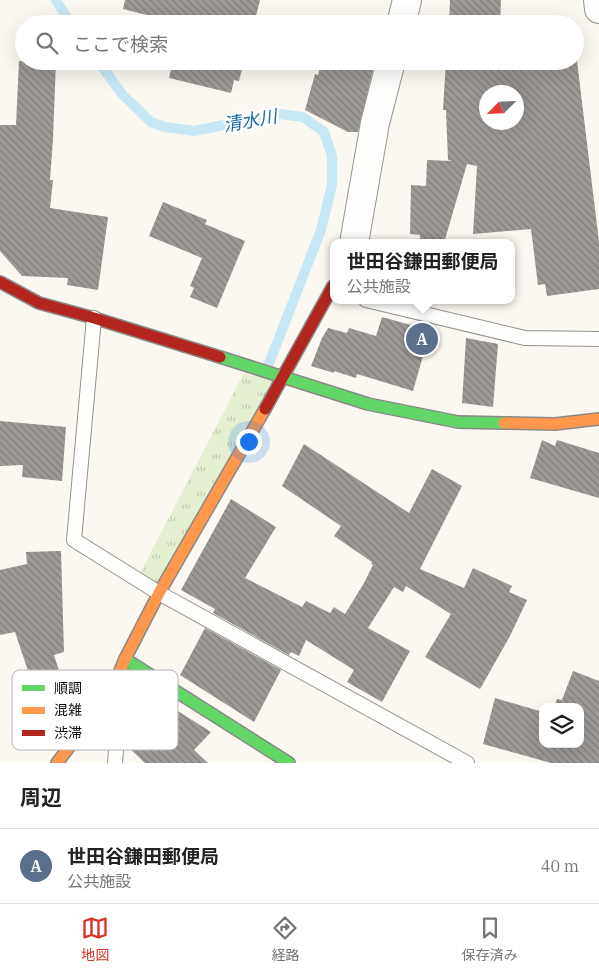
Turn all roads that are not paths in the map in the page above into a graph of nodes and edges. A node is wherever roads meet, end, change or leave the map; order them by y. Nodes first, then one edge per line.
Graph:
1 (407, 0) edge
2 (598, 0) edge
3 (599, 9) edge
4 (403, 15) edge
5 (389, 70) edge
6 (355, 239) edge
7 (0, 282) edge
8 (330, 293) edge
9 (383, 304) edge
10 (94, 318) junction
11 (599, 339) edge
12 (282, 377) junction
13 (599, 420) edge
14 (159, 593) junction
15 (125, 659) junction
16 (120, 670) edge
17 (142, 670) edge
18 (178, 693) edge
19 (67, 750) edge
20 (116, 750) edge
21 (57, 763) edge
22 (115, 763) edge
23 (289, 763) edge
24 (467, 763) edge

1 - 4 street
2 - 3 street
5 - 6 street
7 - 10 street
8 - 12 street
9 - 11 lane
10 - 12 street
10 - 14 lane
12 - 13 street
12 - 14 street
14 - 15 street
14 - 24 lane
15 - 16 street
15 - 17 street
18 - 23 street
19 - 21 street
20 - 22 lane

